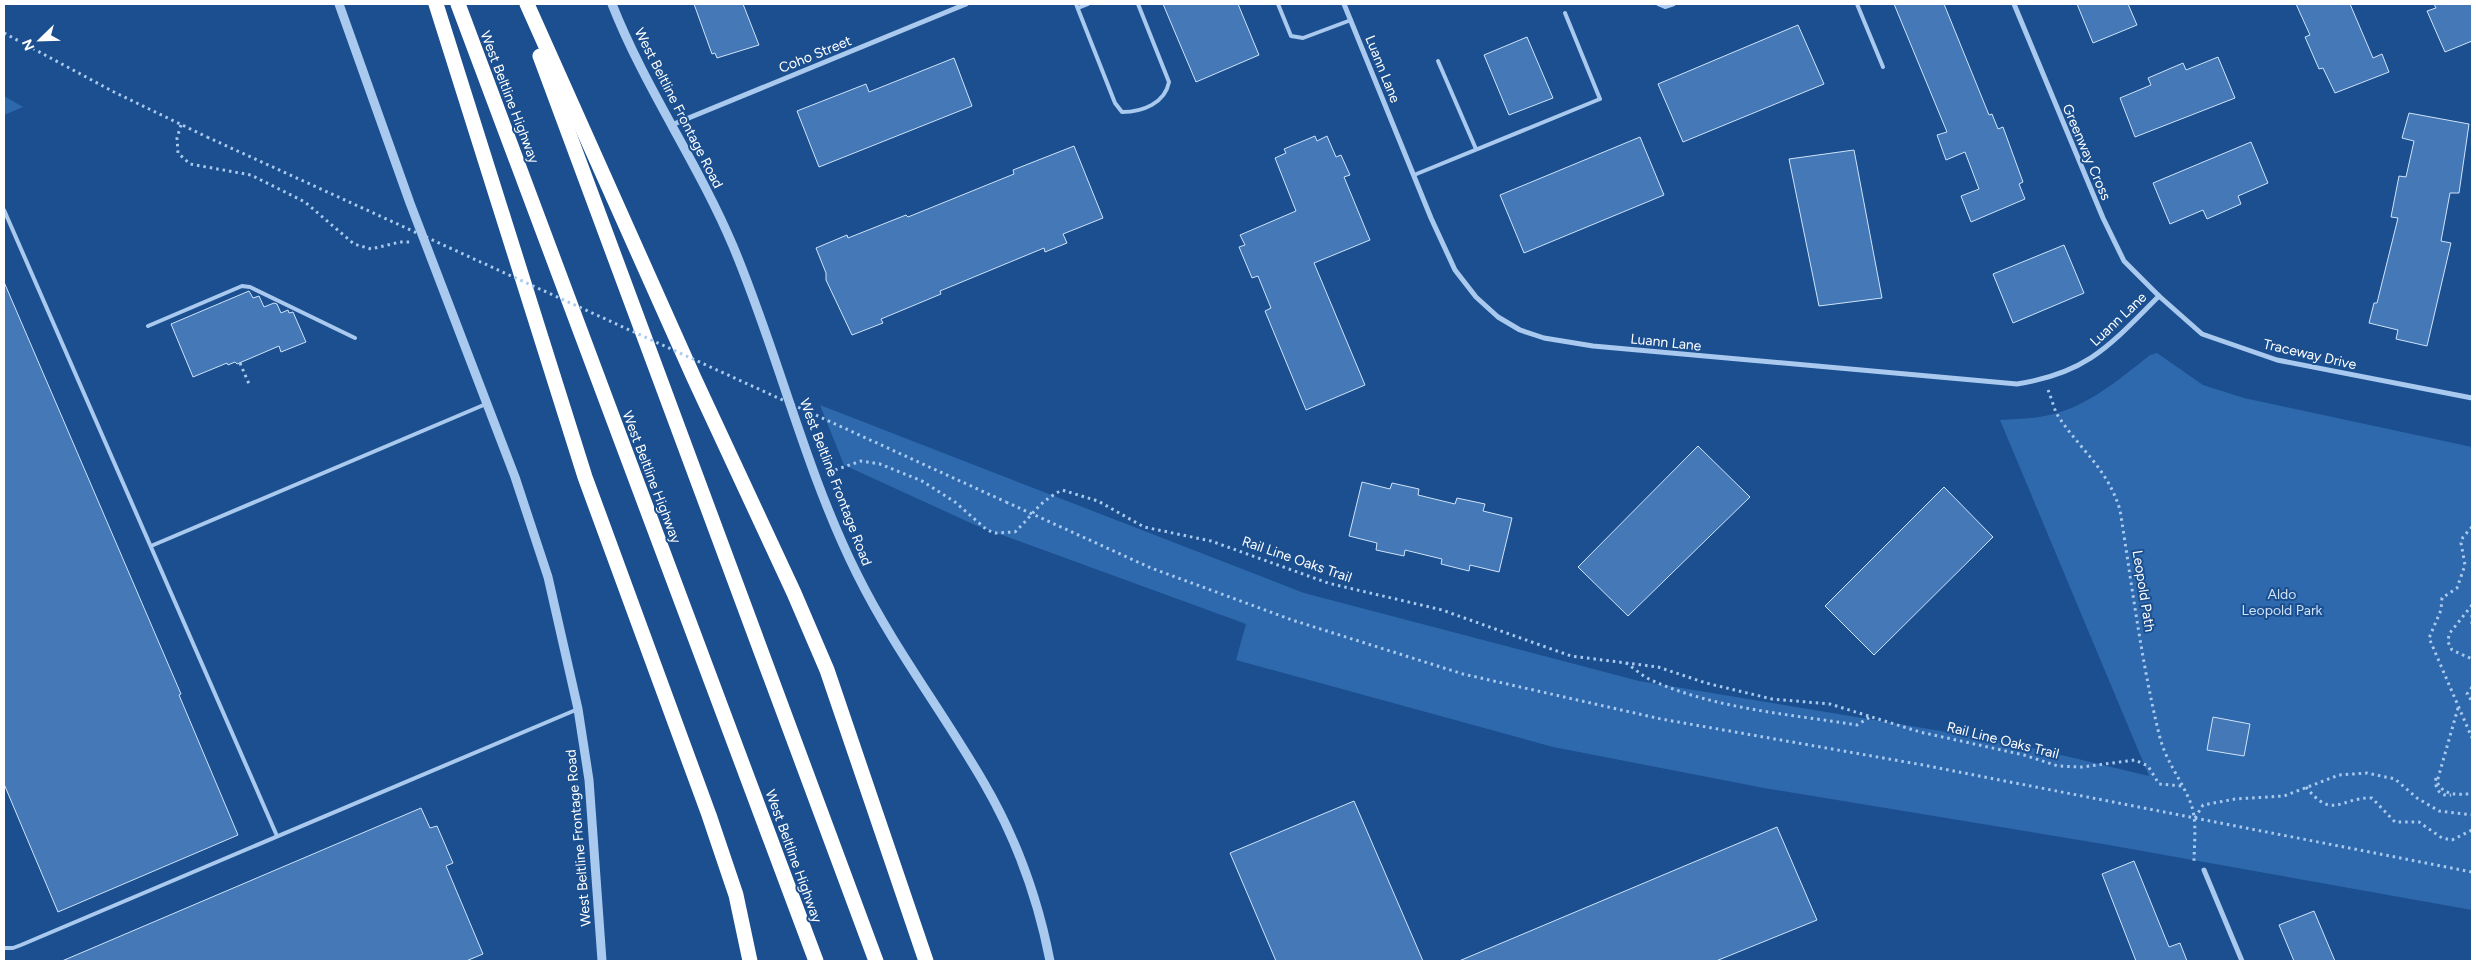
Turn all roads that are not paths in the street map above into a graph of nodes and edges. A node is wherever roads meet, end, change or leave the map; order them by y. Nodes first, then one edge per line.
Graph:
1 (339, 4) edge
2 (436, 4) edge
3 (458, 4) edge
4 (522, 4) edge
5 (527, 4) edge
6 (612, 4) edge
7 (966, 4) edge
8 (1088, 4) edge
9 (1138, 4) edge
10 (1278, 4) edge
11 (1344, 4) edge
12 (1658, 4) edge
13 (1674, 4) edge
14 (1857, 4) edge
15 (2014, 4) edge
16 (1077, 6) edge
17 (1565, 14) dead end
18 (1351, 20) junction
19 (1438, 61) dead end
20 (1883, 67) dead end
21 (674, 124) junction
22 (1476, 149) junction
23 (1414, 175) junction
24 (4, 210) edge
25 (2159, 296) junction
26 (148, 326) dead end
27 (355, 338) dead end
28 (2472, 398) edge
29 (488, 404) junction
30 (151, 546) junction
31 (578, 709) junction
32 (277, 836) junction
33 (2204, 870) road end
34 (4, 948) edge
35 (602, 961) edge
36 (750, 961) edge
37 (816, 961) edge
38 (876, 961) edge
39 (926, 961) edge
40 (1050, 961) edge
41 (2242, 961) edge

1 - 29 street, West Beltline Frontage Road
2 - 36 highway
3 - 37 highway, West Beltline Highway
4 - 38 highway
5 - 39 highway
6 - 21 street, West Beltline Frontage Road
7 - 21 street, Coho Street
8 - 16 lane
9 - 16 lane
10 - 18 lane
11 - 18 street, Luann Lane
12 - 13 lane
14 - 20 lane
15 - 25 street, Greenway Cross
17 - 22 lane
18 - 23 street, Luann Lane
19 - 22 lane
21 - 40 street, West Beltline Frontage Road
22 - 23 lane
23 - 25 street, Luann Lane
24 - 30 lane
25 - 28 street, Traceway Drive
26 - 27 lane
29 - 30 lane
29 - 31 street, West Beltline Frontage Road
30 - 32 lane
31 - 32 lane
31 - 35 street, West Beltline Frontage Road
32 - 34 lane
33 - 41 street

